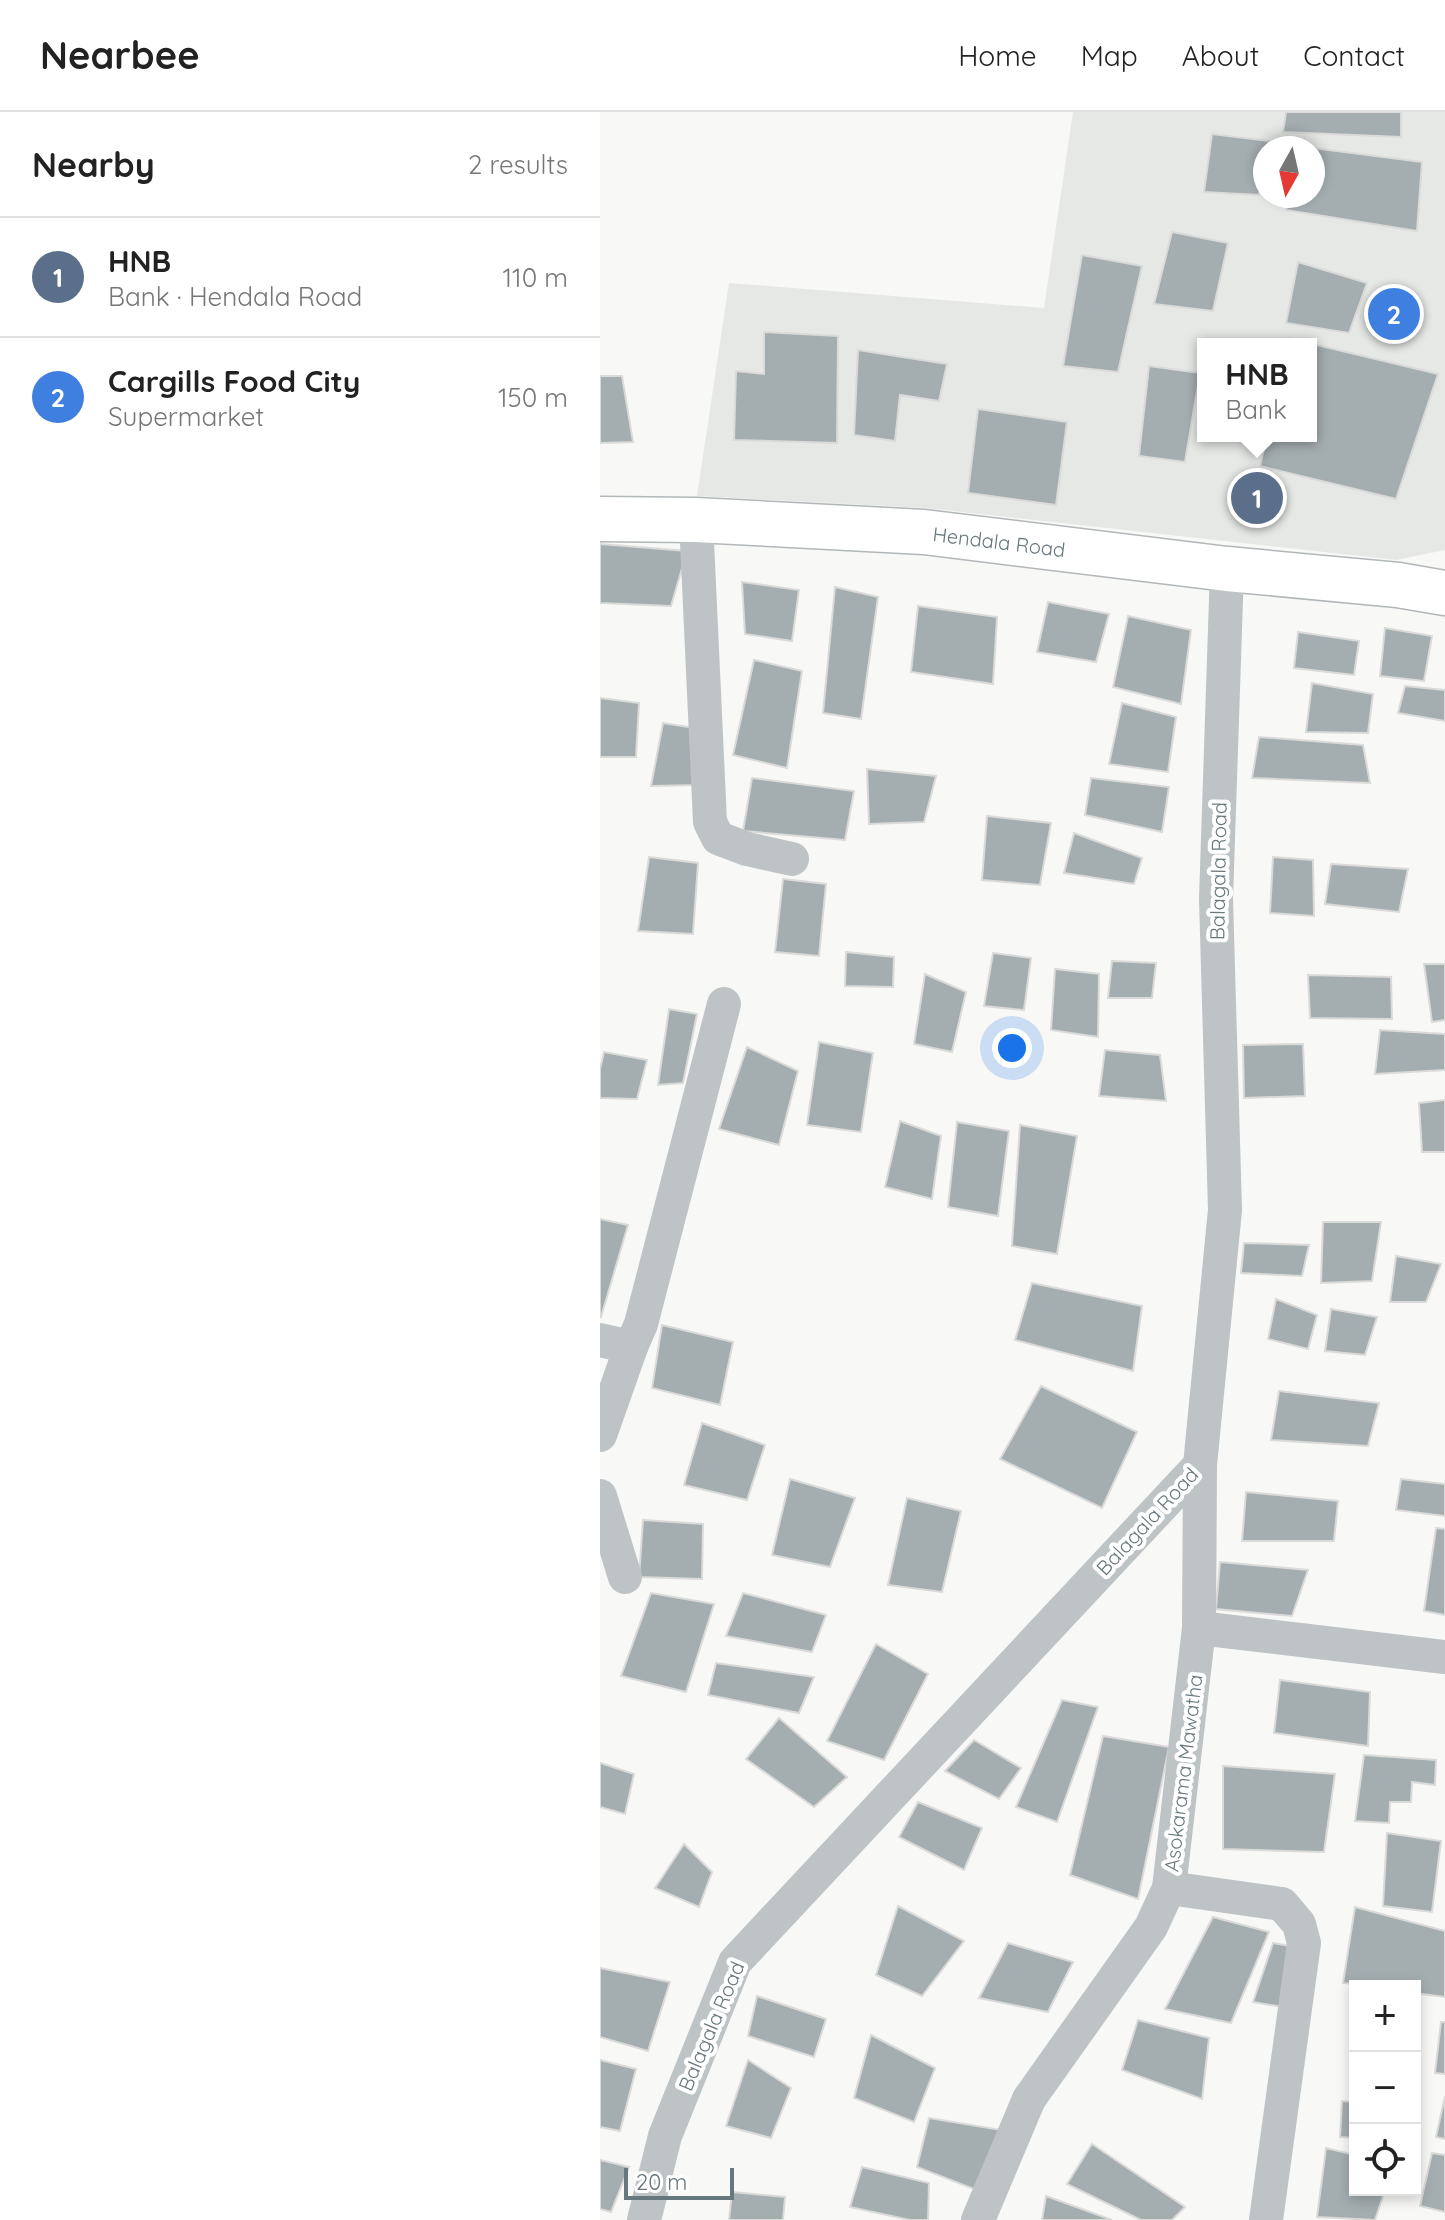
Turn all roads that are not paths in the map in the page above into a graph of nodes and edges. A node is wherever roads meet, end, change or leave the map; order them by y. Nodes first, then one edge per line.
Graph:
1 (600, 519) edge
2 (696, 520) junction
3 (1227, 569) junction
4 (1445, 576) edge
5 (1398, 585) junction
6 (1445, 593) edge
7 (792, 859) dead end
8 (724, 1004) dead end
9 (615, 1344) edge
10 (600, 1435) edge
11 (1200, 1465) junction
12 (600, 1496) edge
13 (625, 1577) dead end
14 (1199, 1628) junction
15 (1445, 1657) edge
16 (1169, 1888) junction
17 (644, 2220) edge
18 (978, 2220) edge
19 (1266, 2220) edge

1 - 2 main road, Hendala Road
2 - 3 main road, Hendala Road
2 - 7 street
3 - 5 main road, Hendala Road
3 - 11 street, Balagala Road
4 - 5 main road, Hendala Road
5 - 6 main road, Hendala Road
8 - 9 street
9 - 10 street
11 - 14 street, Asokarama Mawatha
11 - 17 street, Balagala Road
12 - 13 street
14 - 15 street
14 - 16 street, Asokarama Mawatha
16 - 18 street, Asokarama Mawatha
16 - 19 street

